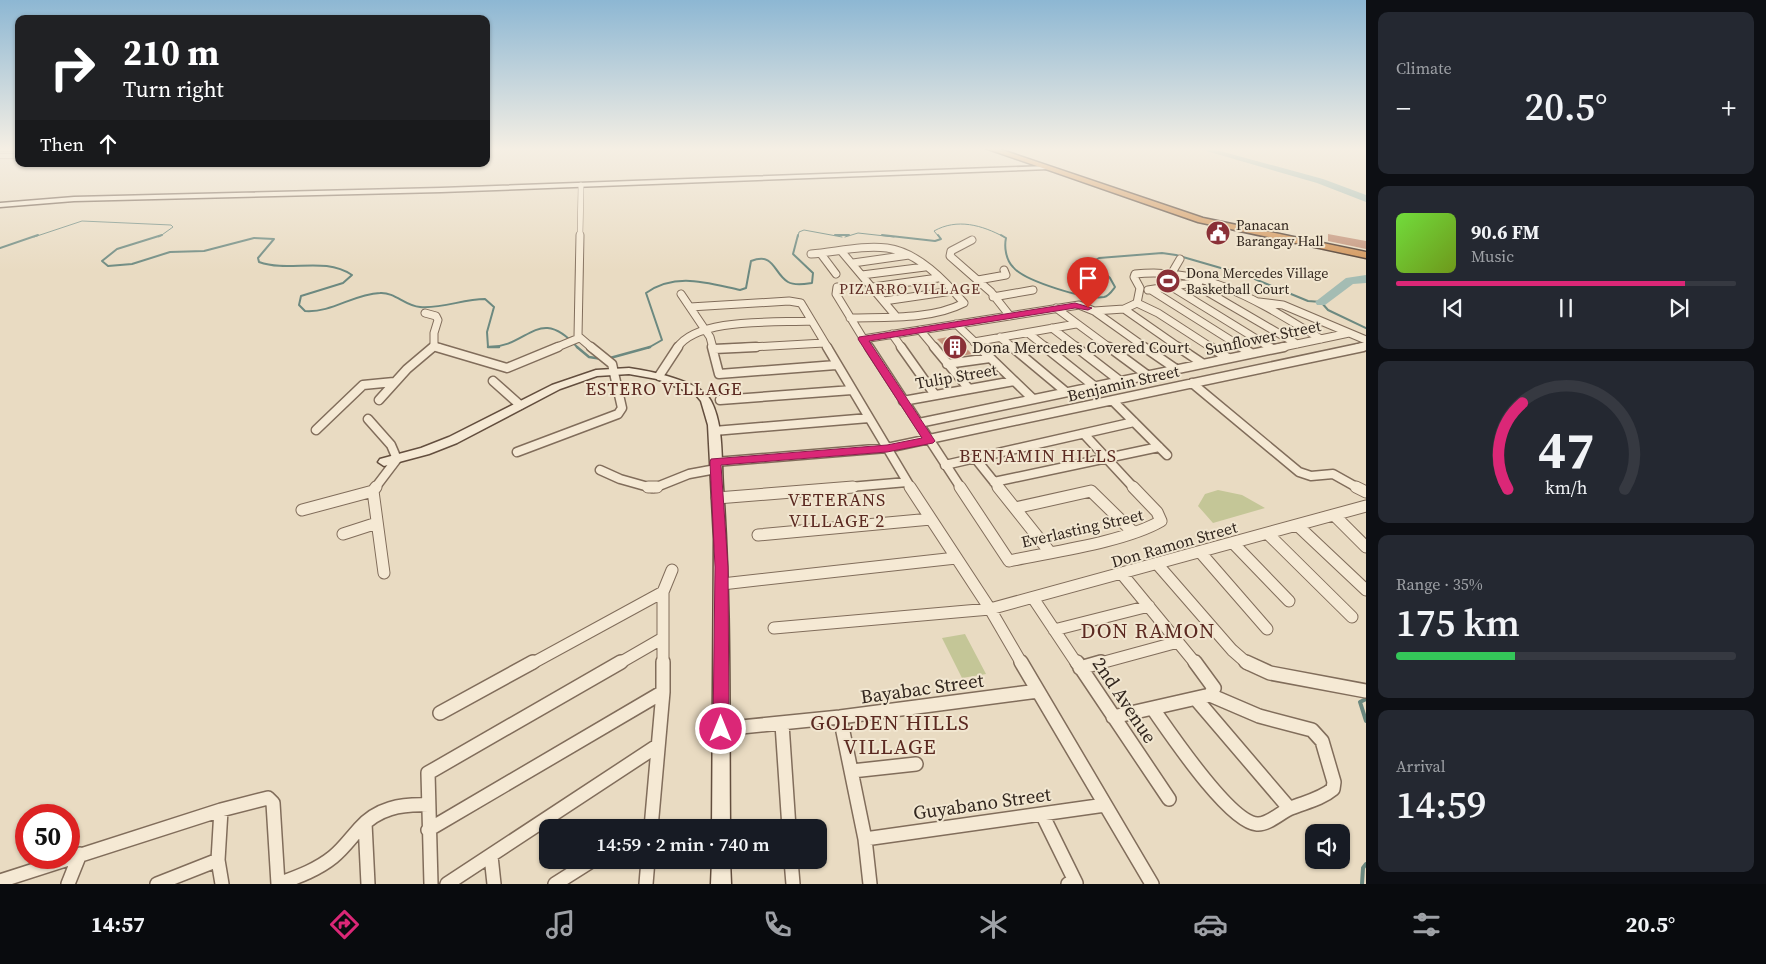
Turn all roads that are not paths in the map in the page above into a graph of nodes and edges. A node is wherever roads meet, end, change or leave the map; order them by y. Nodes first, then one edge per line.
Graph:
1 (415, 189) edge
2 (581, 189) edge
3 (1111, 189) edge
4 (0, 205) edge
5 (972, 240) dead end
6 (842, 252) junction
7 (811, 254) dead end
8 (821, 254) junction
9 (909, 255) junction
10 (1366, 256) edge
11 (1180, 259) dead end
12 (853, 263) junction
13 (925, 267) junction
14 (1004, 270) dead end
15 (1173, 271) junction
16 (836, 274) dead end
17 (862, 275) junction
18 (938, 278) junction
19 (978, 280) junction
20 (1202, 280) junction
21 (1194, 284) junction
22 (837, 287) dead end
23 (873, 287) junction
24 (1172, 287) junction
25 (1140, 288) junction
26 (1033, 290) dead end
27 (1151, 290) junction
28 (952, 291) junction
29 (681, 294) dead end
30 (993, 297) junction
31 (884, 301) junction
32 (1256, 302) junction
33 (1136, 303) junction
34 (690, 307) junction
35 (1056, 308) junction
36 (1124, 309) junction
37 (1094, 311) junction
38 (425, 313) dead end
39 (895, 315) junction
40 (1010, 316) junction
41 (850, 318) junction
42 (810, 321) junction
43 (956, 324) junction
44 (1076, 324) junction
45 (1052, 328) junction
46 (706, 330) junction
47 (920, 330) junction
48 (1028, 333) junction
49 (1349, 333) junction
50 (892, 334) junction
51 (1000, 337) junction
52 (577, 338) junction
53 (862, 339) junction
54 (1321, 339) junction
55 (1366, 340) edge
56 (974, 342) junction
57 (824, 343) junction
58 (1297, 344) junction
59 (434, 346) junction
60 (1366, 346) edge
61 (1273, 349) junction
62 (714, 350) junction
63 (1251, 353) junction
64 (990, 358) junction
65 (1228, 358) junction
66 (609, 362) junction
67 (947, 364) junction
68 (1202, 364) junction
69 (836, 365) junction
70 (1176, 369) junction
71 (1147, 375) junction
72 (659, 376) junction
73 (493, 381) dead end
74 (1014, 381) junction
75 (1120, 381) junction
76 (394, 382) junction
77 (1192, 383) junction
78 (1094, 386) junction
79 (969, 389) junction
80 (852, 390) junction
81 (1066, 392) junction
82 (935, 395) junction
83 (1033, 399) junction
84 (379, 400) dead end
85 (720, 400) dead end
86 (903, 401) junction
87 (1113, 401) junction
88 (520, 405) junction
89 (368, 418) dead end
90 (869, 418) junction
91 (1134, 422) junction
92 (918, 423) junction
93 (316, 430) dead end
94 (714, 431) junction
95 (1084, 434) junction
96 (929, 441) junction
97 (1159, 446) junction
98 (887, 448) junction
99 (517, 452) dead end
100 (1168, 456) dead end
101 (975, 458) junction
102 (1107, 458) junction
103 (397, 459) junction
104 (384, 462) dead end
105 (716, 465) junction
106 (945, 465) junction
107 (600, 470) dead end
108 (907, 482) junction
109 (994, 482) junction
110 (374, 491) junction
111 (1366, 492) edge
112 (717, 498) junction
113 (1366, 506) edge
114 (1015, 508) junction
115 (302, 510) dead end
116 (1334, 515) junction
117 (931, 519) junction
118 (1161, 521) joint
119 (377, 523) junction
120 (1297, 525) junction
121 (1133, 532) junction
122 (1267, 533) junction
123 (343, 534) dead end
124 (758, 535) dead end
125 (1232, 543) junction
126 (1365, 545) edge
127 (1050, 551) junction
128 (1200, 552) junction
129 (956, 558) junction
130 (1009, 561) joint
131 (1158, 564) junction
132 (672, 570) dead end
133 (384, 573) dead end
134 (1122, 574) junction
135 (722, 584) junction
136 (1366, 590) edge
137 (663, 592) junction
138 (1033, 598) junction
139 (1289, 601) dead end
140 (1149, 606) junction
141 (990, 609) junction
142 (1352, 616) dead end
143 (774, 628) dead end
144 (1267, 629) dead end
145 (1054, 630) junction
146 (663, 638) junction
147 (1178, 642) junction
148 (1080, 668) junction
149 (1038, 691) junction
150 (1366, 691) edge
151 (663, 692) junction
152 (1210, 695) junction
153 (1196, 700) junction
154 (1153, 709) junction
155 (440, 712) dead end
156 (840, 717) junction
157 (1113, 717) junction
158 (782, 724) junction
159 (721, 729) junction
160 (657, 746) junction
161 (916, 764) dead end
162 (852, 771) junction
163 (1169, 798) dead end
164 (1105, 804) junction
165 (428, 805) junction
166 (1289, 808) junction
167 (221, 810) junction
168 (1042, 814) junction
169 (650, 819) edge
170 (721, 819) edge
171 (788, 819) edge
172 (365, 823) junction
173 (428, 830) junction
174 (865, 839) junction
175 (80, 854) edge
176 (491, 856) junction
177 (218, 860) junction
178 (36, 869) edge
179 (74, 869) edge
180 (579, 869) edge
181 (647, 869) edge
182 (721, 869) edge
183 (792, 869) edge
184 (0, 881) edge
185 (68, 884) edge
186 (157, 884) edge
187 (222, 884) edge
188 (278, 884) edge
189 (368, 884) edge
190 (431, 884) edge
191 (448, 884) edge
192 (494, 884) edge
193 (555, 884) edge
194 (646, 884) edge
195 (721, 884) edge
196 (793, 884) edge
197 (870, 884) edge
198 (1068, 884) edge
199 (1152, 884) edge

1 - 4 street
2 - 52 street
3 - 10 highway
5 - 19 street
6 - 8 street
6 - 9 street
6 - 12 street
7 - 8 street
8 - 16 street
9 - 12 street
9 - 13 street
11 - 15 street
12 - 17 street
13 - 17 street
13 - 18 street
14 - 19 street
15 - 20 street
15 - 25 street
17 - 23 street
18 - 23 street
18 - 28 street
19 - 30 street
20 - 21 street
20 - 32 street
21 - 24 street
21 - 58 street
22 - 41 street
23 - 31 street
24 - 27 street
24 - 61 street
25 - 27 street
25 - 33 street
26 - 30 street
27 - 63 street
28 - 31 street
28 - 39 street
29 - 34 street
30 - 40 street
31 - 39 street
32 - 49 street
32 - 54 street
33 - 36 street
33 - 65 street
34 - 42 street
34 - 46 street
35 - 37 street
35 - 40 street
35 - 44 street
36 - 37 street
36 - 68 street
37 - 70 street
38 - 59 street
39 - 41 street
40 - 43 street
41 - 53 street
42 - 46 street
42 - 57 street
43 - 47 street
43 - 56 street
44 - 45 street
44 - 71 street
45 - 48 street
45 - 75 street
46 - 62 street
46 - 72 street
47 - 50 street
47 - 67 street
48 - 51 street
48 - 78 street
49 - 54 street, Sunflower Street
49 - 55 street
50 - 53 street
50 - 82 street
51 - 56 street
51 - 81 street
52 - 59 street
52 - 66 street
53 - 86 street
54 - 58 street, Sunflower Street
56 - 64 street
57 - 62 street
57 - 69 street
58 - 61 street, Sunflower Street
59 - 76 street
60 - 77 street, Benjamin Street
61 - 63 street, Sunflower Street
62 - 69 street
63 - 65 street, Sunflower Street
64 - 67 street
64 - 74 street
65 - 68 street, Sunflower Street
66 - 72 street
66 - 88 street
66 - 99 street
67 - 79 street
68 - 70 street, Sunflower Street
69 - 80 street
70 - 71 street, Sunflower Street
71 - 75 street, Sunflower Street
72 - 94 street
73 - 88 street
74 - 79 street, Tulip Street
74 - 83 street
75 - 78 street, Sunflower Street
76 - 84 street
76 - 93 street
77 - 87 street, Benjamin Street
77 - 111 street
78 - 81 street, Sunflower Street
79 - 82 street, Tulip Street
80 - 85 street
80 - 90 street
81 - 83 street, Sunflower Street
82 - 86 street, Tulip Street
83 - 92 street, Sunflower Street
86 - 92 street
87 - 91 street
87 - 96 street, Benjamin Street
88 - 103 street
89 - 103 street
90 - 94 street
90 - 98 street
91 - 95 street
91 - 97 street
92 - 96 street
94 - 105 street
95 - 101 street
95 - 102 street
96 - 98 street, Benjamin Street
96 - 106 street
97 - 100 street
97 - 102 street
98 - 105 street
98 - 108 street
101 - 106 street
101 - 109 street
102 - 109 street
102 - 118 street
103 - 104 street
103 - 110 street
105 - 107 street
105 - 112 street
106 - 130 street
108 - 112 street
108 - 117 street
109 - 114 street
110 - 115 street
110 - 119 street
112 - 135 street
113 - 116 street, Don Ramon Street
114 - 121 street
114 - 127 street
116 - 120 street, Don Ramon Street
116 - 126 street
117 - 124 street
117 - 129 street
118 - 121 street, Everlasting Street
119 - 123 street
119 - 133 street
120 - 122 street, Don Ramon Street
120 - 136 street
121 - 127 street, Everlasting Street
122 - 125 street, Don Ramon Street
122 - 142 street
125 - 128 street, Don Ramon Street
125 - 139 street
127 - 130 street, Everlasting Street
128 - 131 street, Don Ramon Street
128 - 144 street
129 - 135 street
129 - 141 street
131 - 134 street, Don Ramon Street
131 - 150 street
132 - 137 street
134 - 138 street, Don Ramon Street
134 - 140 street
135 - 159 street
137 - 146 street
137 - 155 street
138 - 141 street, Don Ramon Street
138 - 145 street, 2nd Avenue
140 - 145 street
140 - 147 street
141 - 143 street, Don Ramon Street
141 - 149 street
145 - 148 street, 2nd Avenue
146 - 151 street
146 - 165 street
147 - 148 street
147 - 152 street
148 - 157 street, 2nd Avenue
149 - 156 street, Bayabac Street
149 - 164 street
151 - 160 street
151 - 173 street
152 - 153 street
152 - 166 street
153 - 154 street
153 - 166 street
154 - 157 street
154 - 166 street
156 - 158 street, Bayabac Street
156 - 162 street
157 - 163 street, 2nd Avenue
158 - 159 street, Bayabac Street
158 - 171 street
159 - 170 street
160 - 169 street
160 - 176 street
161 - 162 street
162 - 174 street
164 - 168 street, Guyabano Street
164 - 199 street
165 - 172 street
165 - 173 street
167 - 175 street
167 - 177 street
167 - 188 street
168 - 174 street, Guyabano Street
168 - 198 street
172 - 188 street
172 - 189 street
173 - 190 street
174 - 197 street
176 - 191 street
176 - 192 street
177 - 186 street
177 - 187 street
178 - 184 street
179 - 185 street
180 - 193 street
181 - 194 street
182 - 195 street
183 - 196 street

